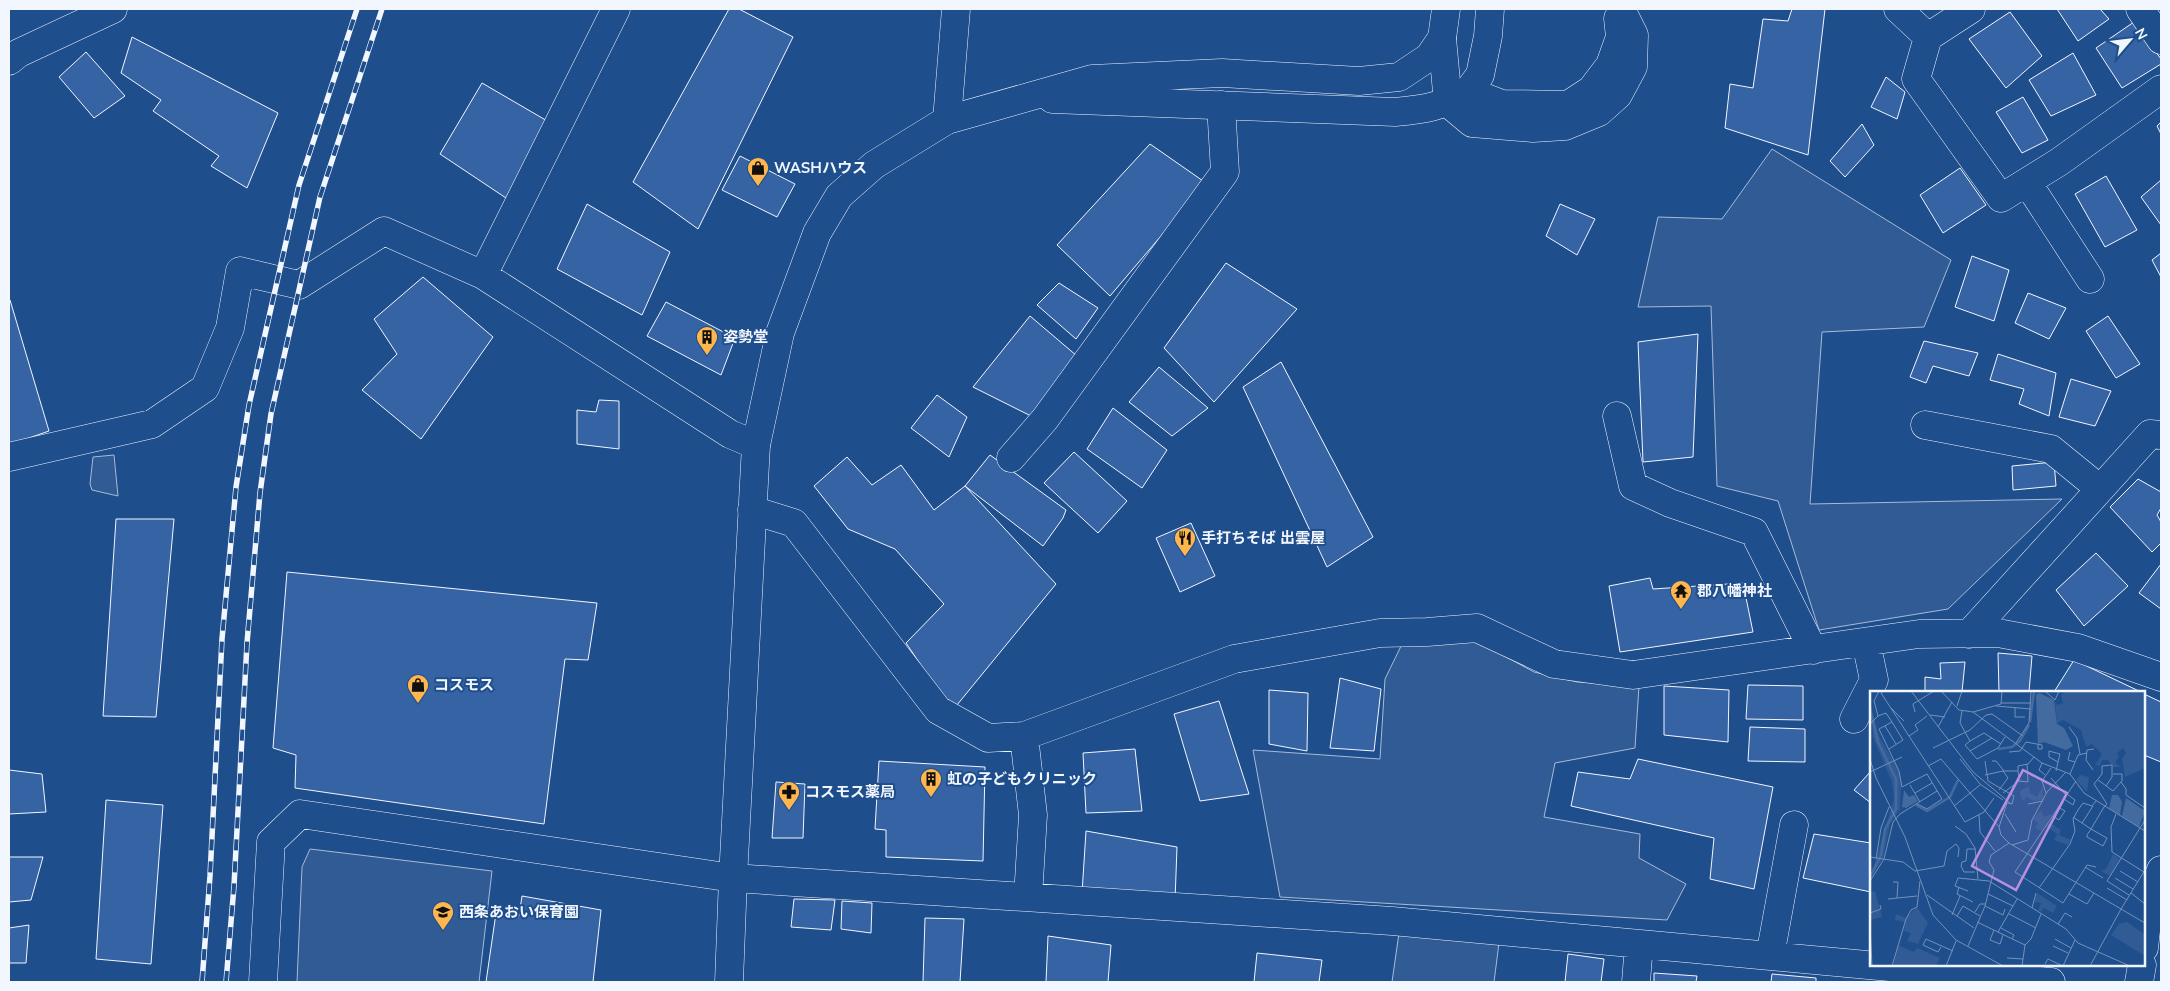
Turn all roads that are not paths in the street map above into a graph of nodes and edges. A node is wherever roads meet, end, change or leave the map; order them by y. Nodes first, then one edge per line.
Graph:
1 (616, 9) edge
2 (956, 9) edge
3 (1446, 9) edge
4 (1490, 9) edge
5 (1617, 9) edge
6 (1621, 9) edge
7 (1898, 9) edge
8 (1971, 9) edge
9 (2140, 9) edge
10 (101, 11) edge
11 (1928, 37) junction
12 (1442, 38) junction
13 (2161, 40) edge
14 (9, 61) edge
15 (2161, 89) edge
16 (1458, 97) junction
17 (1028, 98) junction
18 (1221, 105) junction
19 (947, 120) junction
20 (2027, 182) junction
21 (483, 275) junction
22 (2090, 279) dead end
23 (1617, 416) dead end
24 (1925, 425) dead end
25 (2161, 435) edge
26 (756, 445) junction
27 (9, 457) edge
28 (1010, 458) dead end
29 (2100, 489) junction
30 (752, 510) junction
31 (1969, 634) junction
32 (1866, 642) junction
33 (1813, 650) junction
34 (2161, 677) edge
35 (1854, 719) dead end
36 (1024, 736) junction
37 (1794, 825) dead end
38 (2161, 870) edge
39 (733, 878) junction
40 (1028, 897) junction
41 (2146, 919) edge
42 (2145, 934) edge
43 (1639, 944) junction
44 (1770, 956) junction
45 (2142, 966) edge
46 (1844, 973) edge
47 (263, 982) edge
48 (729, 982) edge
49 (1636, 982) edge
50 (2046, 982) edge
51 (2139, 982) edge

1 - 21 street
2 - 19 street
3 - 12 street
4 - 16 street
5 - 16 street
6 - 16 street
7 - 11 street
8 - 11 street
9 - 13 street
10 - 14 street
11 - 20 street
12 - 16 street
12 - 17 street
15 - 20 street
16 - 18 street
17 - 18 street
17 - 19 street
18 - 28 street
19 - 26 street
20 - 22 street
21 - 26 street
21 - 27 street
23 - 33 street
24 - 29 street
25 - 29 street
26 - 30 street
29 - 31 street
30 - 36 street
30 - 39 street
31 - 32 street
31 - 34 street
32 - 33 street
32 - 35 street
33 - 36 street
36 - 40 street
37 - 44 street
38 - 41 street
39 - 40 street
39 - 47 street
39 - 48 street
40 - 43 street
41 - 42 street
43 - 44 street
43 - 49 street
44 - 46 street
45 - 51 street
46 - 50 street

